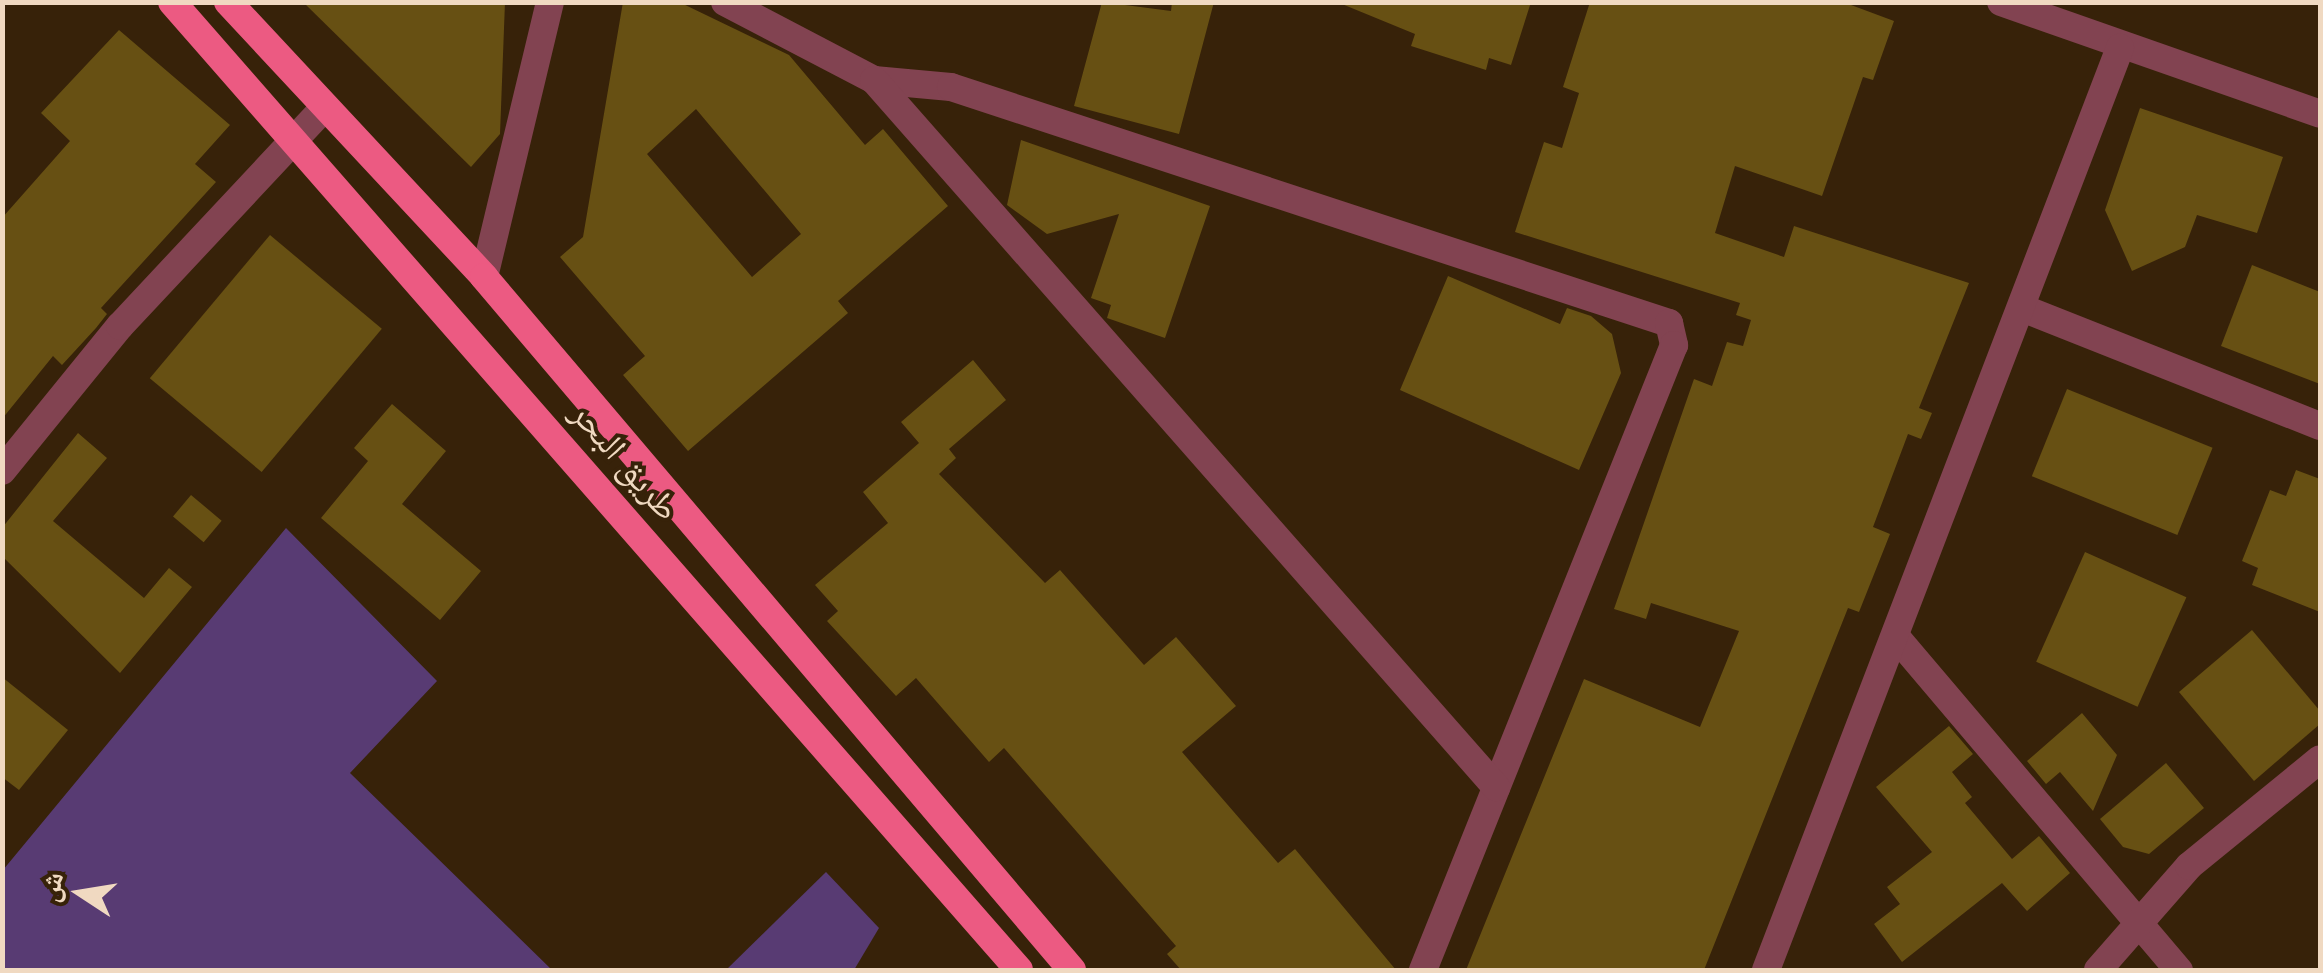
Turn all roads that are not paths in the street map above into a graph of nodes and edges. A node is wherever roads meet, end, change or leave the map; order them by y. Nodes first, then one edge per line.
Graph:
1 (172, 2) edge
2 (228, 2) edge
3 (550, 2) edge
4 (725, 2) edge
5 (2000, 2) edge
6 (2120, 48) junction
7 (874, 80) junction
8 (324, 108) junction
9 (2320, 114) edge
10 (288, 139) junction
11 (484, 277) junction
12 (2027, 310) junction
13 (2320, 426) edge
14 (2, 471) edge
15 (1897, 638) junction
16 (2320, 759) edge
17 (1496, 788) junction
18 (2140, 918) junction
19 (1019, 970) edge
20 (1072, 970) edge
21 (1423, 970) edge
22 (1766, 970) edge
23 (2098, 970) edge
24 (2180, 970) edge

1 - 10 highway, طريق البحر
2 - 8 highway, طريق البحر
3 - 11 street
4 - 7 street
5 - 6 street
6 - 9 street
6 - 12 street
7 - 17 street
7 - 17 street
8 - 10 street
8 - 11 highway, طريق البحر
10 - 14 street
10 - 19 highway, طريق البحر
11 - 20 highway, طريق البحر
12 - 13 street
12 - 15 street
15 - 18 street
15 - 22 street
16 - 18 street
17 - 21 street
18 - 23 street
18 - 24 street

